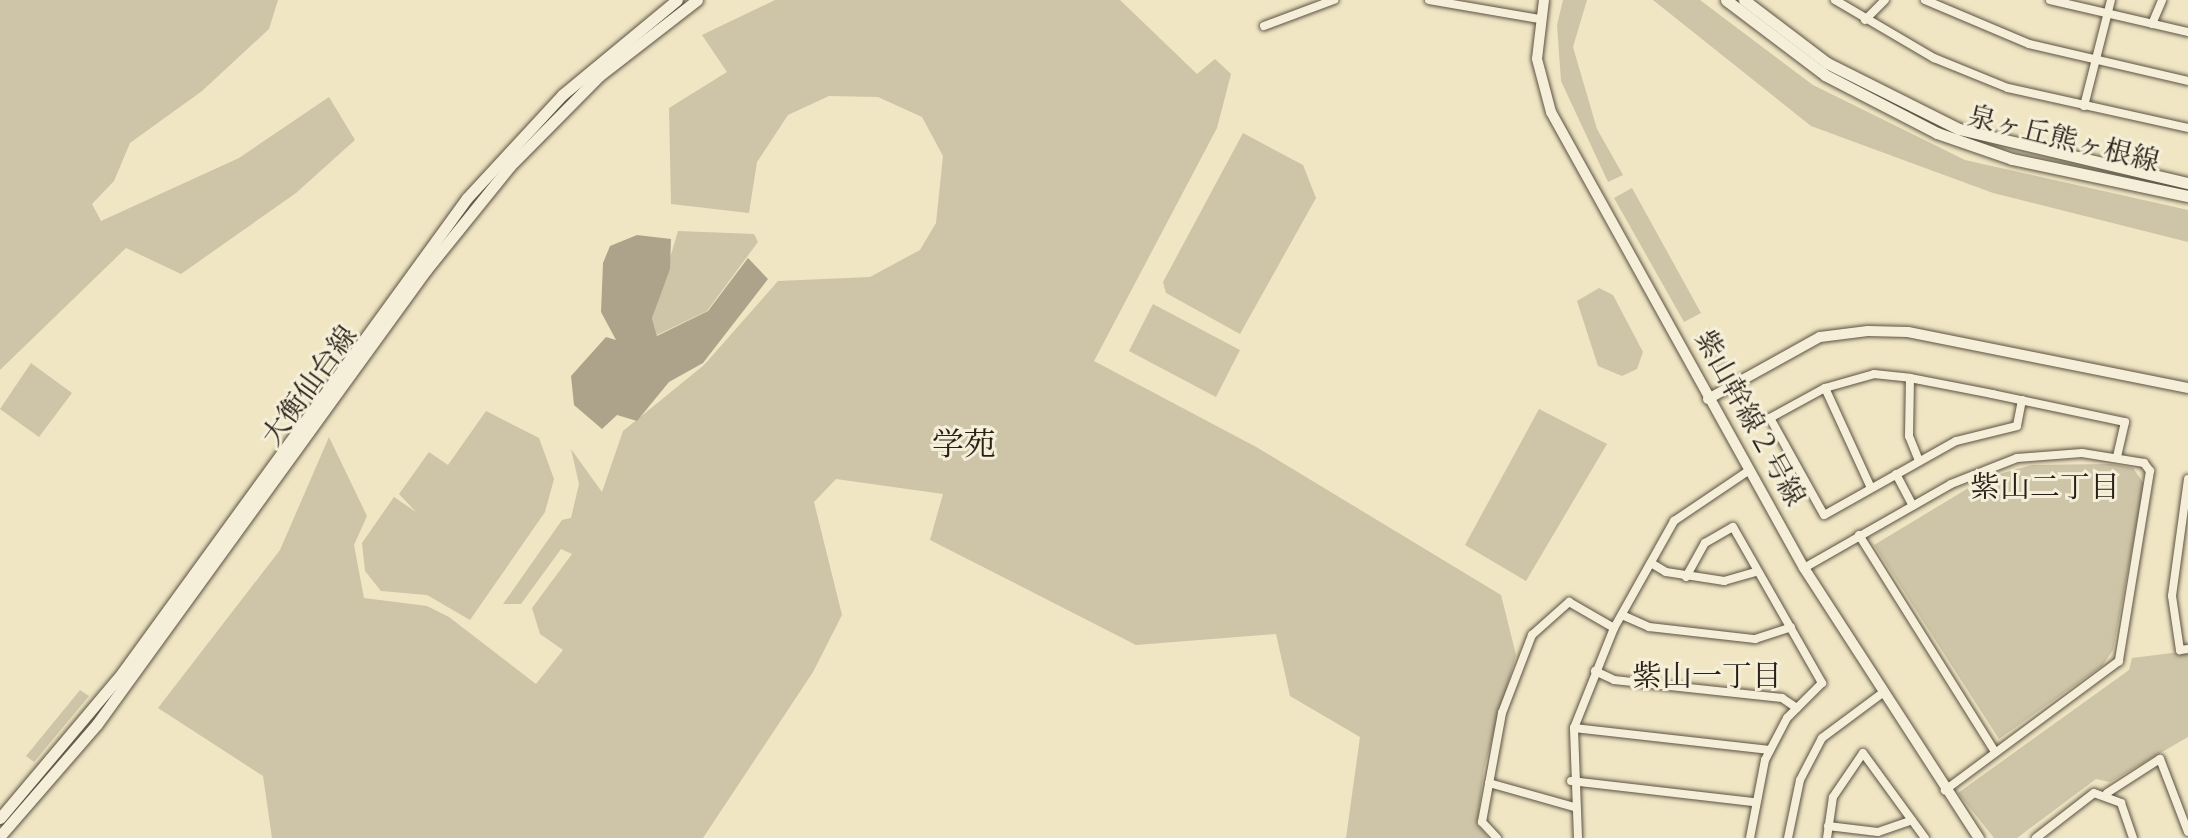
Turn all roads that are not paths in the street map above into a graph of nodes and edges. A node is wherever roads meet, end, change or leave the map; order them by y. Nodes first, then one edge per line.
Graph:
1 (677, 0) edge
2 (697, 0) edge
3 (1334, 0) edge
4 (1429, 0) edge
5 (1544, 0) edge
6 (1726, 0) edge
7 (1744, 0) edge
8 (1835, 0) edge
9 (1885, 0) edge
10 (1925, 0) edge
11 (2050, 0) edge
12 (2111, 0) edge
13 (2162, 0) edge
14 (2104, 14) junction
15 (1539, 19) junction
16 (1865, 20) junction
17 (2152, 24) junction
18 (1264, 26) dead end
19 (2188, 32) edge
20 (2093, 63) junction
21 (2188, 81) edge
22 (2084, 106) junction
23 (2188, 128) edge
24 (2188, 183) edge
25 (2188, 196) edge
26 (1910, 378) junction
27 (1825, 388) junction
28 (2188, 388) edge
29 (1708, 399) junction
30 (2022, 400) junction
31 (2117, 456) junction
32 (1919, 461) junction
33 (1748, 471) junction
34 (1896, 474) junction
35 (2188, 479) edge
36 (1871, 488) junction
37 (1913, 506) junction
38 (1859, 535) junction
39 (1651, 563) junction
40 (1804, 568) junction
41 (1758, 571) junction
42 (1686, 577) junction
43 (1622, 615) junction
44 (1791, 627) junction
45 (1614, 628) junction
46 (2188, 649) edge
47 (1595, 671) junction
48 (1880, 695) junction
49 (1797, 708) junction
50 (1574, 728) junction
51 (1770, 750) junction
52 (1995, 752) junction
53 (1571, 781) junction
54 (1489, 783) junction
55 (1944, 790) junction
56 (2107, 793) junction
57 (1753, 802) junction
58 (1574, 807) junction
59 (0, 818) edge
60 (1912, 820) junction
61 (1828, 826) junction
62 (2188, 832) edge
63 (0, 836) edge
64 (1497, 838) edge
65 (1579, 838) edge
66 (1750, 838) edge
67 (1788, 838) edge
68 (1827, 838) edge
69 (1925, 838) edge
70 (1979, 838) edge
71 (2036, 838) edge
72 (2133, 838) edge

1 - 59 main road, 大衡仙台線
2 - 63 main road, 大衡仙台線
3 - 18 street
4 - 15 street
5 - 15 street, 紫山幹線２号線
6 - 25 main road, 泉ヶ丘熊ヶ根線
7 - 24 main road, 泉ヶ丘熊ヶ根線
8 - 16 street
9 - 16 street
10 - 20 street
11 - 14 street
12 - 14 street
13 - 17 street
14 - 17 street
14 - 20 street
15 - 29 street, 紫山幹線２号線
16 - 22 street
17 - 19 street
20 - 21 street
20 - 22 street
22 - 23 street
26 - 27 street
26 - 30 street
26 - 32 street
27 - 36 street
27 - 36 street
28 - 29 street
29 - 33 street, 紫山幹線２号線
30 - 31 street
30 - 32 street
31 - 37 street
31 - 52 street
32 - 34 street
33 - 39 street
33 - 40 street, 紫山幹線２号線
34 - 36 street
34 - 37 street
35 - 46 street
37 - 38 street
38 - 40 street
38 - 52 street
39 - 42 street
39 - 43 street
40 - 48 street, 紫山幹線２号線
41 - 42 street
41 - 42 street
41 - 44 street
43 - 44 street
43 - 45 street
44 - 49 street
45 - 47 street
45 - 54 street
47 - 49 street
47 - 50 street
48 - 55 street, 紫山幹線２号線
48 - 67 street
49 - 51 street
50 - 51 street
50 - 53 street
51 - 57 street
52 - 55 street
53 - 57 street
53 - 58 street
54 - 58 street
54 - 64 street
55 - 70 street, 紫山幹線２号線
56 - 62 street
56 - 71 street
56 - 72 street
57 - 66 street
58 - 65 street
60 - 61 street
60 - 61 street
60 - 69 street
61 - 68 street

